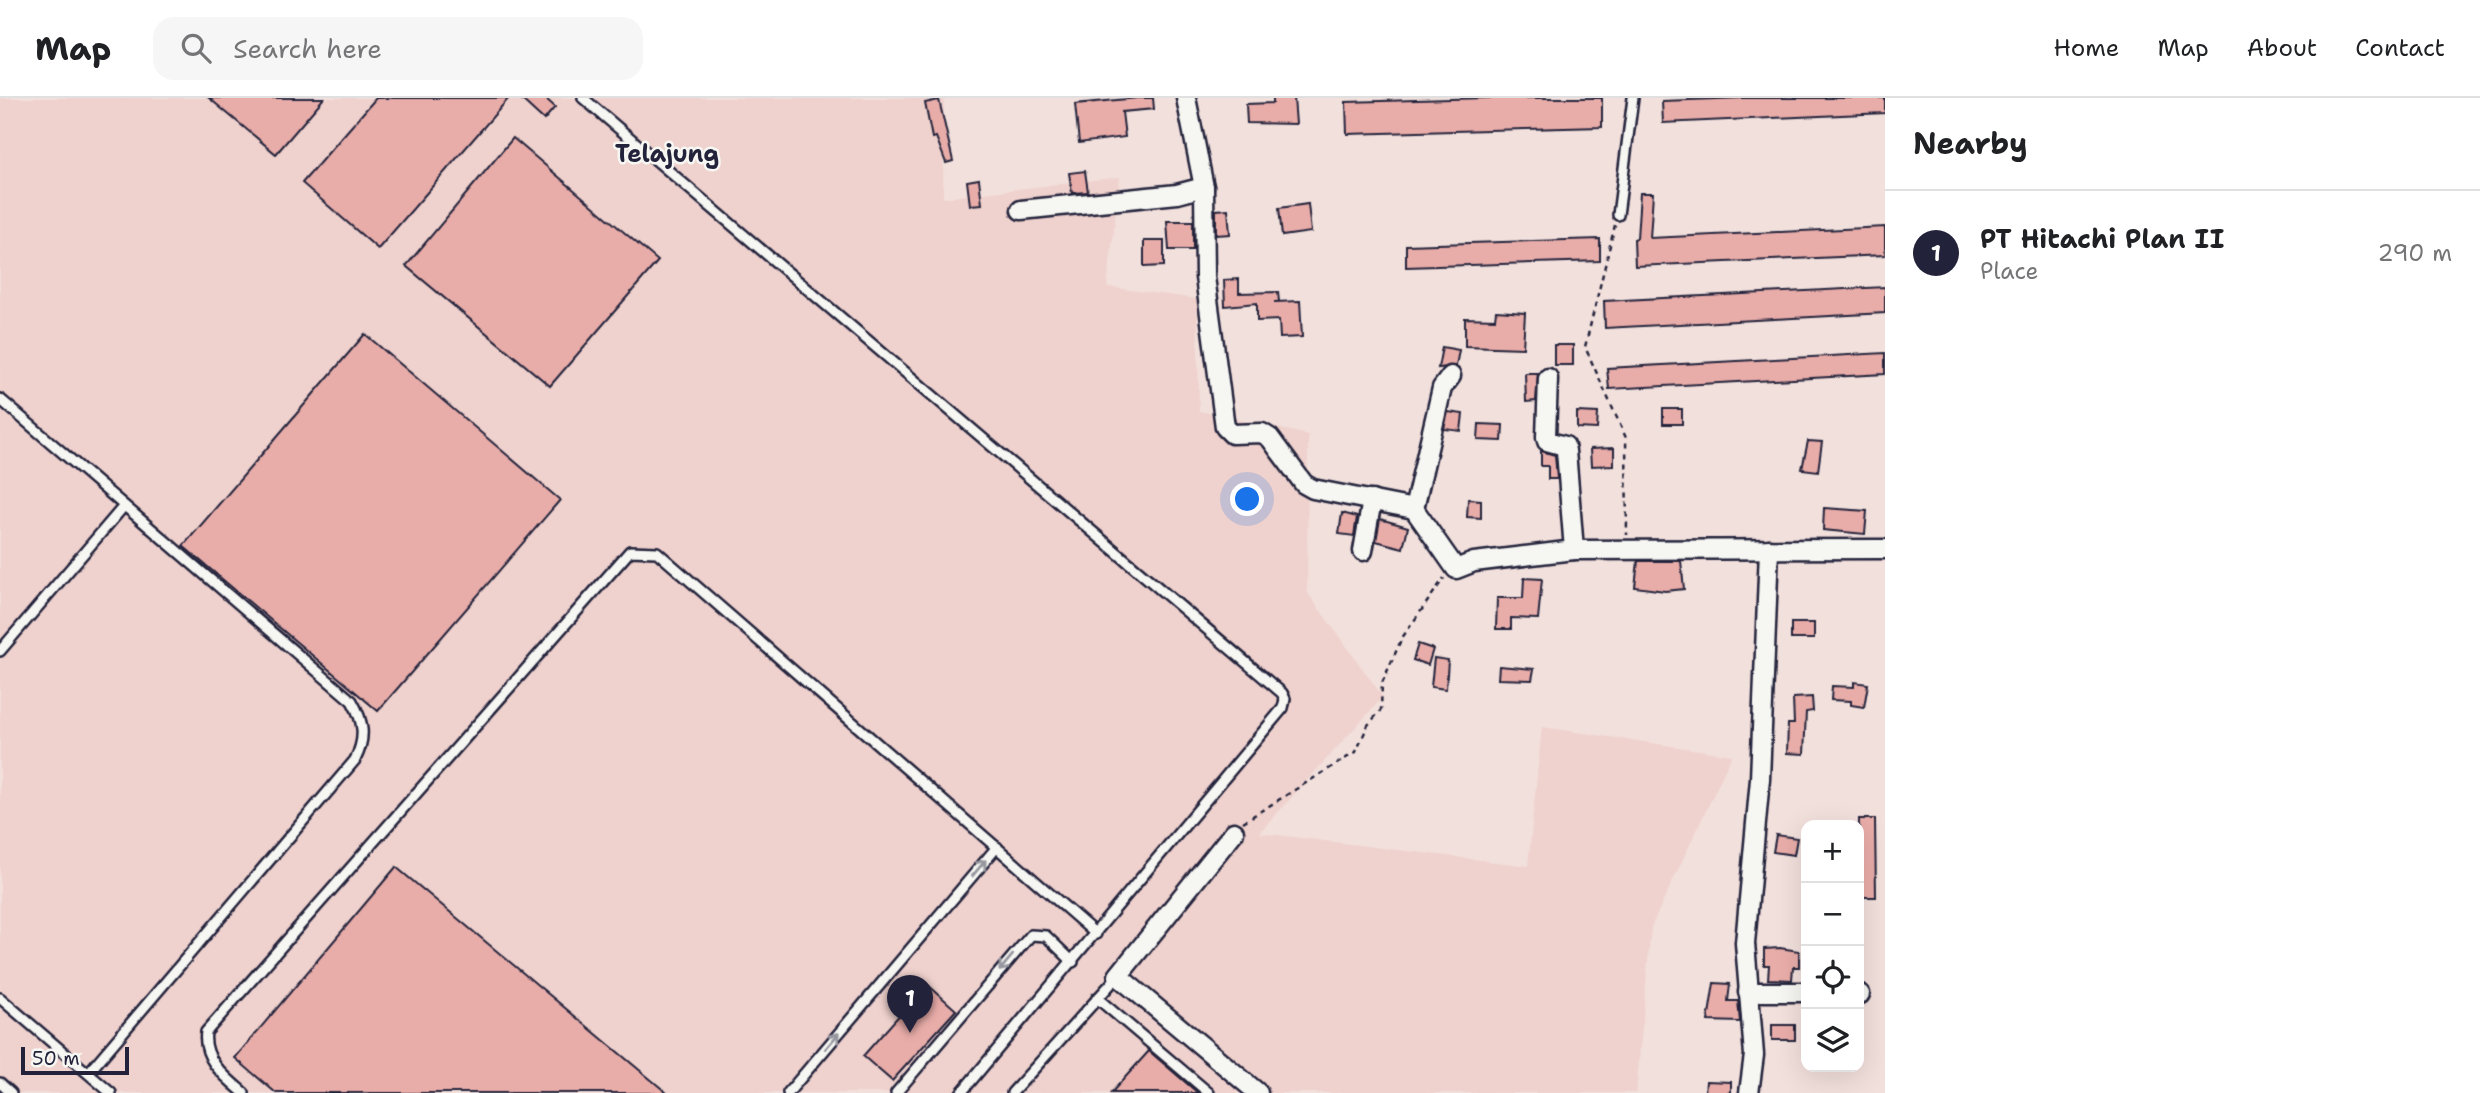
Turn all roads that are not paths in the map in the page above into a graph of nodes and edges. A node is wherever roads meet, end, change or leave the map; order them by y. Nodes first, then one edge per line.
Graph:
1 (583, 98) edge
2 (1186, 98) edge
3 (1633, 98) edge
4 (1204, 187) junction
5 (1021, 210) dead end
6 (1618, 215) road end
7 (1451, 376) dead end
8 (1548, 378) dead end
9 (0, 399) edge
10 (1372, 500) junction
11 (124, 506) junction
12 (1414, 509) junction
13 (1769, 549) junction
14 (1885, 549) edge
15 (1574, 550) junction
16 (1363, 551) dead end
17 (0, 651) edge
18 (1234, 832) road end
19 (997, 847) junction
20 (1096, 934) junction
21 (1073, 962) junction
22 (1118, 976) junction
23 (1748, 992) junction
24 (1801, 992) edge
25 (0, 998) edge
26 (1097, 998) junction
27 (89, 1072) junction
28 (0, 1083) edge
29 (1016, 1092) edge
30 (11, 1093) edge
31 (111, 1093) edge
32 (244, 1093) edge
33 (788, 1093) edge
34 (896, 1093) edge
35 (961, 1093) edge
36 (1209, 1093) edge
37 (1258, 1093) edge
38 (1749, 1093) edge

1 - 20 lane
2 - 4 street
3 - 6 lane
4 - 5 street
4 - 10 street
7 - 12 street
8 - 15 street
9 - 11 lane
10 - 12 street
10 - 16 street
11 - 17 lane
11 - 27 lane
12 - 15 street
13 - 14 street
13 - 15 street
13 - 23 street
18 - 22 street
19 - 20 lane
19 - 32 lane
33 -> 19 lane
20 - 21 lane
21 -> 34 lane
21 - 35 lane
22 - 26 lane
22 - 37 street
23 - 24 street
23 - 38 street
25 - 27 lane
26 - 29 lane
26 - 36 lane
27 - 31 lane
28 - 30 lane

